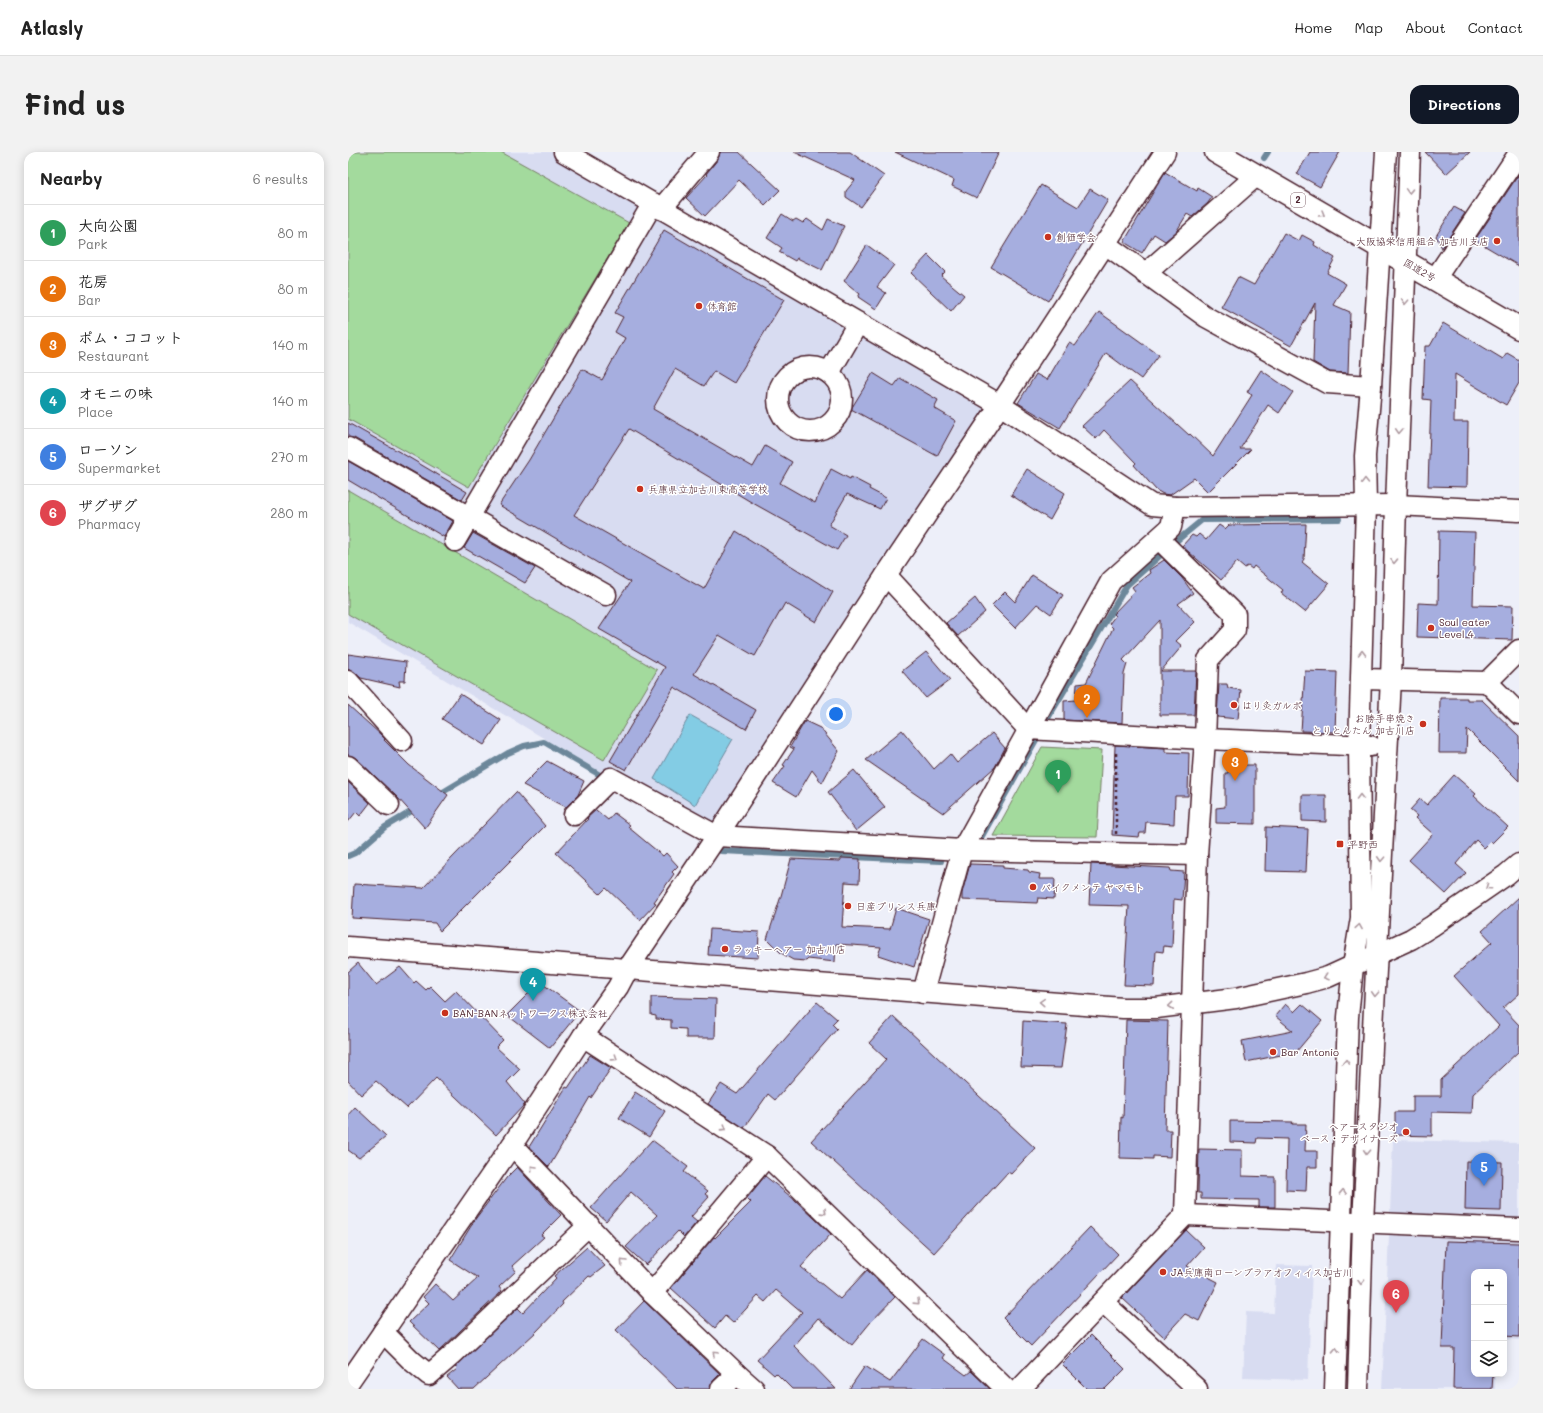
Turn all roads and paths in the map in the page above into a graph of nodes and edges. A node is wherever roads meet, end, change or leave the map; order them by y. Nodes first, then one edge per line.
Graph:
1 (564, 152) edge
2 (709, 152) edge
3 (1165, 152) edge
4 (1216, 152) edge
5 (1386, 152) edge
6 (1410, 152) edge
7 (1519, 153) edge
8 (1256, 176) junction
9 (657, 206) junction
10 (1104, 244) junction
11 (1381, 247) junction
12 (1407, 263) junction
13 (1145, 274) junction
14 (1435, 279) junction
15 (858, 323) junction
16 (1519, 328) edge
17 (829, 373) dead end
18 (1371, 386) junction
19 (1000, 405) junction
20 (348, 448) edge
21 (1366, 505) junction
22 (1396, 505) junction
23 (1175, 507) junction
24 (1519, 511) edge
25 (469, 517) junction
26 (1159, 539) junction
27 (455, 541) dead end
28 (886, 575) junction
29 (606, 596) dead end
30 (1519, 650) edge
31 (1362, 679) junction
32 (1391, 680) junction
33 (348, 681) edge
34 (1487, 682) junction
35 (1519, 714) edge
36 (1028, 729) junction
37 (1205, 739) junction
38 (402, 741) dead end
39 (1116, 746) dead end
40 (1359, 746) junction
41 (1387, 748) junction
42 (348, 766) edge
43 (389, 805) dead end
44 (574, 815) dead end
45 (717, 836) junction
46 (1116, 840) dead end
47 (962, 850) junction
48 (1197, 855) junction
49 (1519, 864) edge
50 (348, 947) edge
51 (1377, 956) junction
52 (1353, 966) junction
53 (627, 970) junction
54 (923, 993) junction
55 (1192, 1004) junction
56 (583, 1036) junction
57 (512, 1145) junction
58 (766, 1156) junction
59 (1185, 1215) junction
60 (1342, 1222) junction
61 (1363, 1222) junction
62 (589, 1225) junction
63 (1519, 1229) edge
64 (652, 1293) junction
65 (1103, 1302) junction
66 (383, 1332) junction
67 (737, 1374) junction
68 (348, 1383) edge
69 (721, 1389) edge
70 (754, 1389) edge
71 (1006, 1389) edge
72 (1020, 1389) edge
73 (1197, 1389) edge
74 (1335, 1389) edge
75 (1358, 1389) edge

1 - 9 street
2 - 9 street
3 - 10 street
4 - 8 highway, 国道2号 / 2
5 - 11 street
6 -> 12 street
7 - 14 street
8 -> 11 highway, 国道2号 / 2
8 - 13 street
9 - 15 street
9 - 25 street
10 - 13 street
10 - 19 street
11 - 12 highway, 国道2号 / 2
11 - 18 street
12 - 14 highway, 国道2号 / 2
12 -> 22 street
13 - 18 street
14 - 16 highway, 国道2号 / 2
15 - 17 street
15 - 19 street
21 -> 18 street
19 - 23 street
19 - 28 street
20 - 25 street
21 - 22 street
21 - 23 street
31 -> 21 street
22 - 24 street
22 -> 32 street
23 - 26 street
25 - 27 street
25 - 29 street
26 - 36 street
26 - 37 street
28 - 36 street
28 - 45 street
30 - 34 street
31 - 32 street
31 - 40 street
32 - 34 street
32 - 41 street
33 - 38 street
34 - 35 street
36 - 37 street
36 - 47 street
37 - 40 street
37 - 48 street
39 - 46 path
40 - 41 street
52 -> 40 street
41 -> 51 street
42 - 43 street
44 - 45 street
45 - 47 street
45 - 53 street
47 - 48 street
47 - 54 street
48 - 55 street
49 -> 51 street
50 - 53 street
51 - 52 street
51 -> 61 street
52 -> 55 street
60 -> 52 street
53 - 54 street
53 - 56 street
55 -> 54 street
55 - 59 street
56 - 57 street
56 -> 58 street
62 -> 57 street
57 - 66 street
58 - 64 street
58 -> 71 street
59 - 60 street
59 - 65 street
60 - 61 street
74 -> 60 street
61 - 63 street
61 -> 75 street
64 -> 62 street
62 - 66 street
67 -> 64 street
65 - 72 street
65 - 73 street
66 - 68 street
67 - 69 street
67 - 70 street

